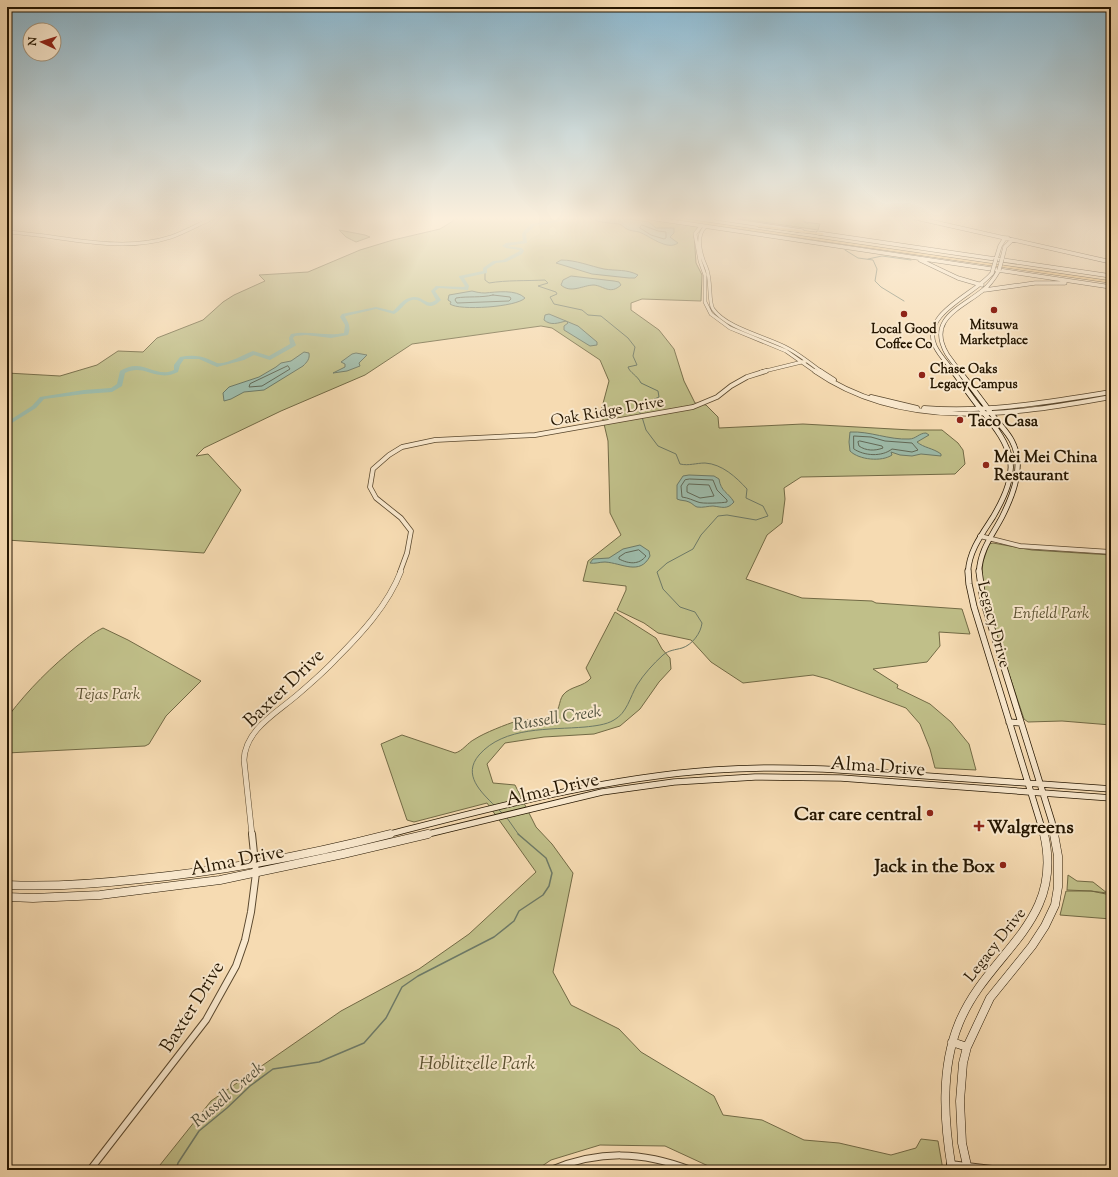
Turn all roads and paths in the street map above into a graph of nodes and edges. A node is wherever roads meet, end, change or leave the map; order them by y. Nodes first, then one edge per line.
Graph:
1 (705, 273) edge
2 (709, 273) edge
3 (947, 273) edge
4 (951, 273) edge
5 (998, 273) edge
6 (1024, 273) edge
7 (1056, 273) edge
8 (1057, 273) edge
9 (1093, 273) edge
10 (1093, 273) edge
11 (991, 274) joint
12 (1100, 274) junction
13 (1111, 276) edge
14 (1111, 281) edge
15 (705, 285) junction
16 (710, 285) junction
17 (981, 285) junction
18 (1102, 285) junction
19 (988, 287) junction
20 (1111, 287) edge
21 (982, 291) junction
22 (962, 298) junction
23 (967, 302) junction
24 (708, 309) junction
25 (713, 309) junction
26 (941, 314) junction
27 (948, 316) junction
28 (716, 318) junction
29 (722, 318) junction
30 (934, 344) junction
31 (942, 344) junction
32 (804, 362) junction
33 (951, 368) junction
34 (958, 368) junction
35 (1111, 392) edge
36 (1111, 397) edge
37 (982, 411) junction
38 (989, 411) junction
39 (402, 447) joint
40 (1010, 456) junction
41 (1018, 457) junction
42 (1007, 484) junction
43 (1014, 487) junction
44 (980, 536) junction
45 (989, 538) junction
46 (1111, 552) edge
47 (993, 669) junction
48 (1004, 669) junction
49 (1009, 722) junction
50 (1021, 723) junction
51 (680, 772) junction
52 (940, 777) junction
53 (683, 781) junction
54 (1028, 782) junction
55 (1040, 783) junction
56 (942, 786) junction
57 (1111, 788) edge
58 (575, 789) junction
59 (1031, 792) junction
60 (1043, 793) junction
61 (578, 798) junction
62 (1111, 798) edge
63 (340, 846) junction
64 (343, 854) junction
65 (255, 864) junction
66 (256, 873) junction
67 (1048, 873) junction
68 (1059, 877) junction
69 (7, 885) edge
70 (7, 897) edge
71 (952, 1042) junction
72 (967, 1047) junction
73 (951, 1167) edge
74 (968, 1168) edge
75 (90, 1170) edge
76 (551, 1170) edge
77 (691, 1170) edge
78 (1000, 1170) edge

1 - 15 street
2 - 16 street
3 - 17 main road
4 - 11 main road
5 - 19 main road, bridge
6 - 18 main road
7 - 14 highway
8 - 14 highway
9 - 12 main road
10 - 12 main road
11 - 17 main road
12 - 13 main road
15 - 16 street
15 - 24 street
16 - 25 street
17 - 19 main road
17 - 22 main road
18 - 20 main road
18 - 21 main road
19 - 21 main road
21 - 23 main road
22 - 23 main road
22 - 26 main road
23 - 27 main road
24 - 25 street
24 - 28 street
25 - 29 street
26 - 27 main road
26 - 30 main road
27 - 31 main road
28 - 29 street
28 - 32 street
29 - 32 street
30 - 31 main road
30 - 33 main road, Legacy Drive
31 - 34 main road, Legacy Drive
32 - 37 street
32 - 39 street, Oak Ridge Drive
33 - 34 main road
33 - 37 main road, Legacy Drive
34 - 38 main road, Legacy Drive
35 - 38 street
36 - 38 street
37 - 38 street
37 - 40 main road, Legacy Drive
38 - 41 main road, Legacy Drive
39 - 65 street, Baxter Drive
40 - 41 main road
40 - 42 main road, Legacy Drive
41 - 43 main road, Legacy Drive
42 - 43 main road
42 - 44 main road, Legacy Drive
43 - 45 main road, Legacy Drive
44 - 45 street
44 - 47 main road, Legacy Drive
45 - 46 street
45 - 48 main road, Legacy Drive
47 - 48 main road
47 - 49 main road, Legacy Drive
48 - 50 main road, Legacy Drive
49 - 50 main road
49 - 54 main road, Legacy Drive
50 - 55 main road, Legacy Drive
51 - 52 main road, Alma Drive
51 - 53 main road
51 - 58 main road, Alma Drive
52 - 54 main road, Alma Drive
52 - 56 main road
53 - 56 main road, Alma Drive
53 - 61 main road, Alma Drive
54 - 55 main road, Alma Drive
54 - 59 main road, Legacy Drive
55 - 57 main road, Alma Drive
55 - 60 main road, Legacy Drive
56 - 59 main road, Alma Drive
58 - 61 main road
58 - 63 main road, Alma Drive
59 - 60 main road, Alma Drive
59 - 67 main road, Legacy Drive
60 - 62 main road, Alma Drive
60 - 68 main road, Legacy Drive
61 - 64 main road, Alma Drive
63 - 64 main road
63 - 65 main road, Alma Drive
64 - 66 main road, Alma Drive
65 - 66 street, Baxter Drive
65 - 69 main road, Alma Drive
66 - 70 main road, Alma Drive
66 - 75 street, Baxter Drive
67 - 68 main road
67 - 71 main road, Legacy Drive
68 - 72 main road, Legacy Drive
71 - 72 main road
71 - 73 main road, Legacy Drive
72 - 74 main road, Legacy Drive
73 - 74 street
74 - 78 street
76 - 77 street

